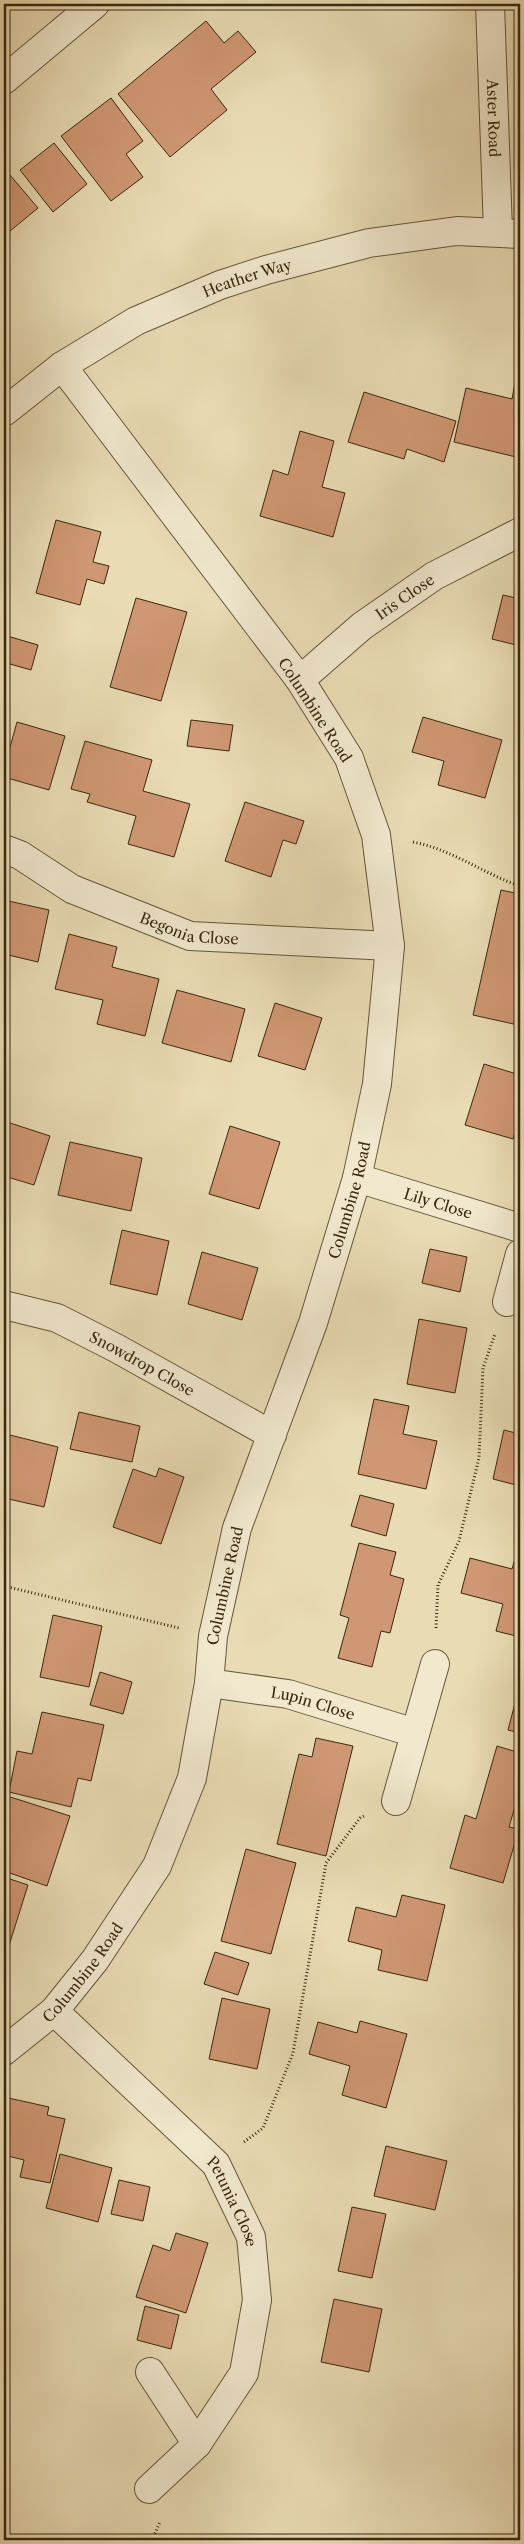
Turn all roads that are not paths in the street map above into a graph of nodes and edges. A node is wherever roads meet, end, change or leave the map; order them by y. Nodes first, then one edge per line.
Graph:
1 (490, 4) edge
2 (86, 6) edge
3 (4, 80) edge
4 (509, 232) edge
5 (62, 366) junction
6 (4, 412) edge
7 (520, 532) edge
8 (300, 680) junction
9 (4, 849) edge
10 (390, 946) junction
11 (357, 1178) junction
12 (520, 1228) edge
13 (520, 1254) edge
14 (507, 1302) road end
15 (5, 1309) edge
16 (272, 1435) junction
17 (434, 1664) road end
18 (209, 1683) junction
19 (415, 1733) junction
20 (396, 1800) road end
21 (54, 2011) junction
22 (4, 2051) edge
23 (150, 2372) dead end
24 (197, 2444) junction
25 (149, 2489) dead end

1 - 4 street, Aster Road
2 - 3 street
4 - 5 street, Heather Way
5 - 6 street, Heather Way
5 - 8 street, Columbine Road
7 - 8 street, Iris Close
8 - 10 street, Columbine Road
9 - 10 street, Begonia Close
10 - 11 street, Columbine Road
11 - 12 street, Lily Close
11 - 16 street, Columbine Road
13 - 14 street
15 - 16 street, Snowdrop Close
16 - 18 street, Columbine Road
17 - 19 street
18 - 19 street, Lupin Close
18 - 21 street, Columbine Road
19 - 20 street
21 - 22 street, Columbine Road
21 - 24 street, Petunia Close
23 - 24 street
24 - 25 street, Petunia Close

